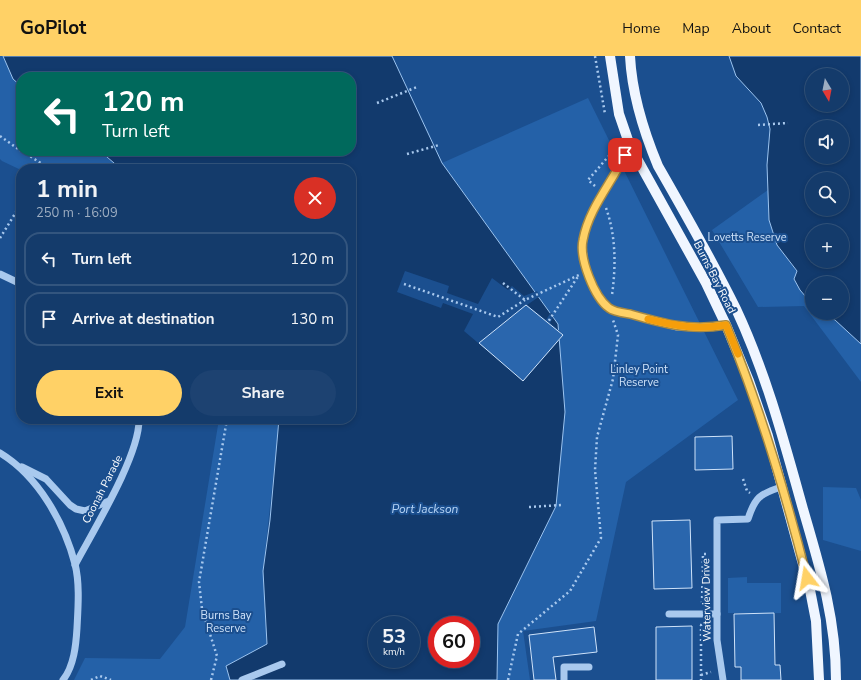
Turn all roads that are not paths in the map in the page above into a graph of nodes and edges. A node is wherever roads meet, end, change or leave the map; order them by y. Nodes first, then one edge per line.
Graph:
1 (610, 56) edge
2 (630, 56) edge
3 (630, 146) junction
4 (0, 274) edge
5 (16, 282) edge
6 (726, 325) junction
7 (138, 424) edge
8 (0, 453) edge
9 (16, 465) junction
10 (781, 487) junction
11 (109, 501) junction
12 (75, 565) junction
13 (669, 614) dead end
14 (717, 614) junction
15 (282, 664) dead end
16 (589, 667) dead end
17 (63, 680) edge
18 (242, 680) edge
19 (564, 680) edge
20 (723, 680) edge
21 (819, 680) edge
22 (836, 680) edge

1 - 3 main road, Burns Bay Road
2 - 22 main road, Burns Bay Road
3 - 6 main road, Burns Bay Road
3 - 6 street
4 - 5 street
6 - 10 main road, Burns Bay Road
7 - 11 street, Coonah Parade
8 - 9 street
9 - 11 street
9 - 12 street
10 - 14 street, Waterview Drive
10 - 21 main road, Burns Bay Road
11 - 12 street, Coonah Parade
12 - 17 street
13 - 14 street
14 - 20 street, Waterview Drive
15 - 18 street
16 - 19 street

